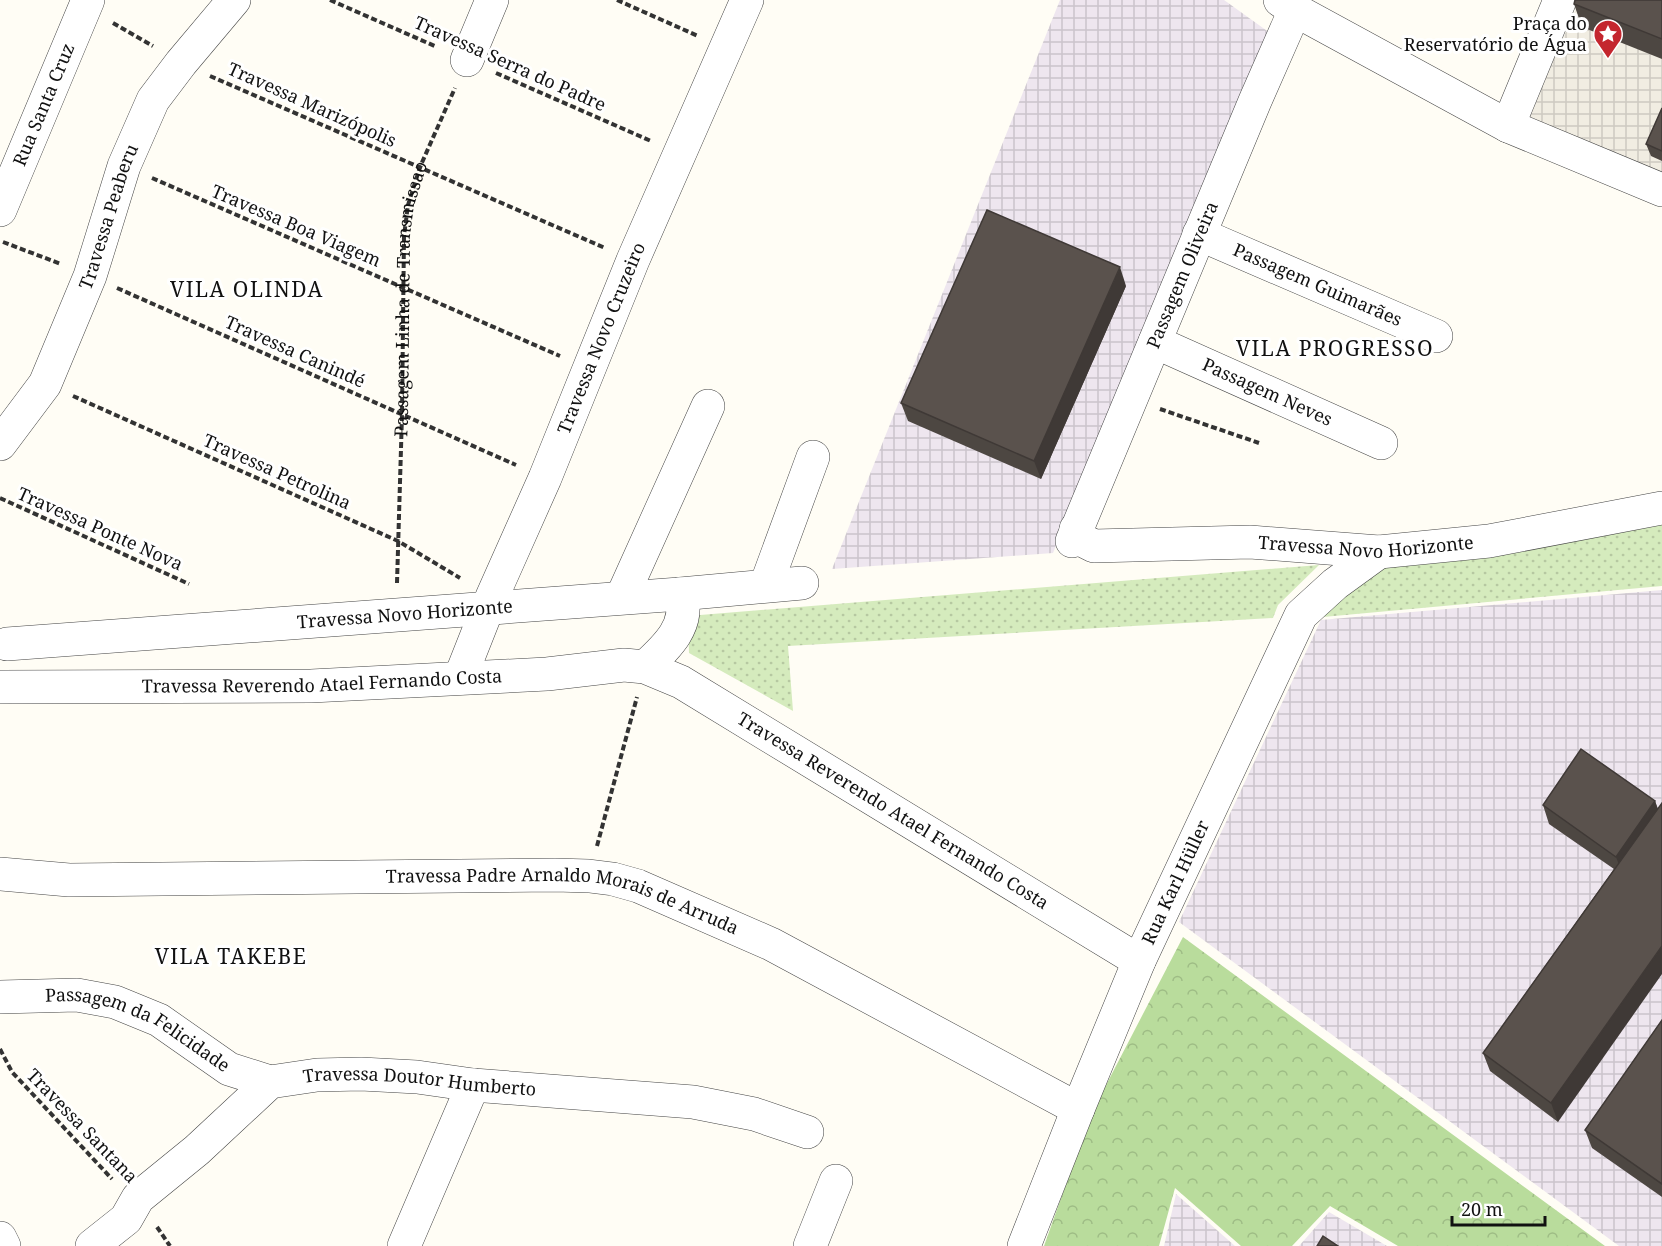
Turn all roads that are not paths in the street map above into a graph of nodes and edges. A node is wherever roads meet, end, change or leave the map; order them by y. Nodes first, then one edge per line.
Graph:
1 (234, 0) edge
2 (492, 0) edge
3 (747, 0) edge
4 (1560, 0) edge
5 (86, 3) edge
6 (1287, 5) edge
7 (467, 60) road end
8 (1508, 126) junction
9 (1662, 190) edge
10 (0, 210) edge
11 (1199, 234) junction
12 (1436, 336) dead end
13 (1155, 342) junction
14 (708, 406) dead end
15 (1381, 443) dead end
16 (0, 444) edge
17 (813, 457) dead end
18 (1662, 508) edge
19 (1074, 535) joint
20 (1379, 552) junction
21 (802, 583) dead end
22 (765, 585) junction
23 (680, 594) junction
24 (622, 597) junction
25 (490, 602) junction
26 (4, 642) edge
27 (645, 667) junction
28 (460, 678) junction
29 (0, 687) edge
30 (61, 687) junction
31 (0, 874) edge
32 (1139, 961) junction
33 (0, 997) edge
34 (270, 1082) junction
35 (473, 1085) junction
36 (1078, 1109) junction
37 (807, 1132) dead end
38 (836, 1181) dead end
39 (0, 1238) edge
40 (4, 1246) edge
41 (93, 1246) edge
42 (404, 1246) edge
43 (810, 1246) edge
44 (1024, 1246) edge

1 - 16 street, Travessa Peaberu
2 - 7 street
3 - 25 street, Travessa Novo Cruzeiro
4 - 8 street
5 - 10 street, Rua Santa Cruz
6 - 8 street
6 - 11 street, Passagem Oliveira
8 - 9 street
11 - 12 street, Passagem Guimarães
11 - 13 street, Passagem Oliveira
13 - 15 street, Passagem Neves
13 - 19 street, Passagem Oliveira
14 - 24 street
17 - 22 street
18 - 20 street, Travessa Novo Horizonte
19 - 20 street, Travessa Novo Horizonte
20 - 32 street, Rua Karl Hüller
21 - 22 street, Travessa Novo Horizonte
22 - 23 street, Travessa Novo Horizonte
23 - 24 street, Travessa Novo Horizonte
23 - 27 street
24 - 25 street, Travessa Novo Horizonte
25 - 26 street, Travessa Novo Horizonte
25 - 28 street, Travessa Novo Cruzeiro
26 - 30 street
27 - 28 street, Travessa Reverendo Atael Fernando Costa
27 - 32 street, Travessa Reverendo Atael Fernando Costa
28 - 30 street, Travessa Reverendo Atael Fernando Costa
29 - 30 street, Travessa Reverendo Atael Fernando Costa
31 - 36 street, Travessa Padre Arnaldo Morais de Arruda
32 - 36 street, Rua Karl Hüller
33 - 34 street, Passagem da Felicidade
34 - 35 street, Travessa Doutor Humberto
34 - 41 street
35 - 37 street, Travessa Doutor Humberto
35 - 42 street
36 - 44 street, Rua Karl Hüller
38 - 43 street
39 - 40 street

